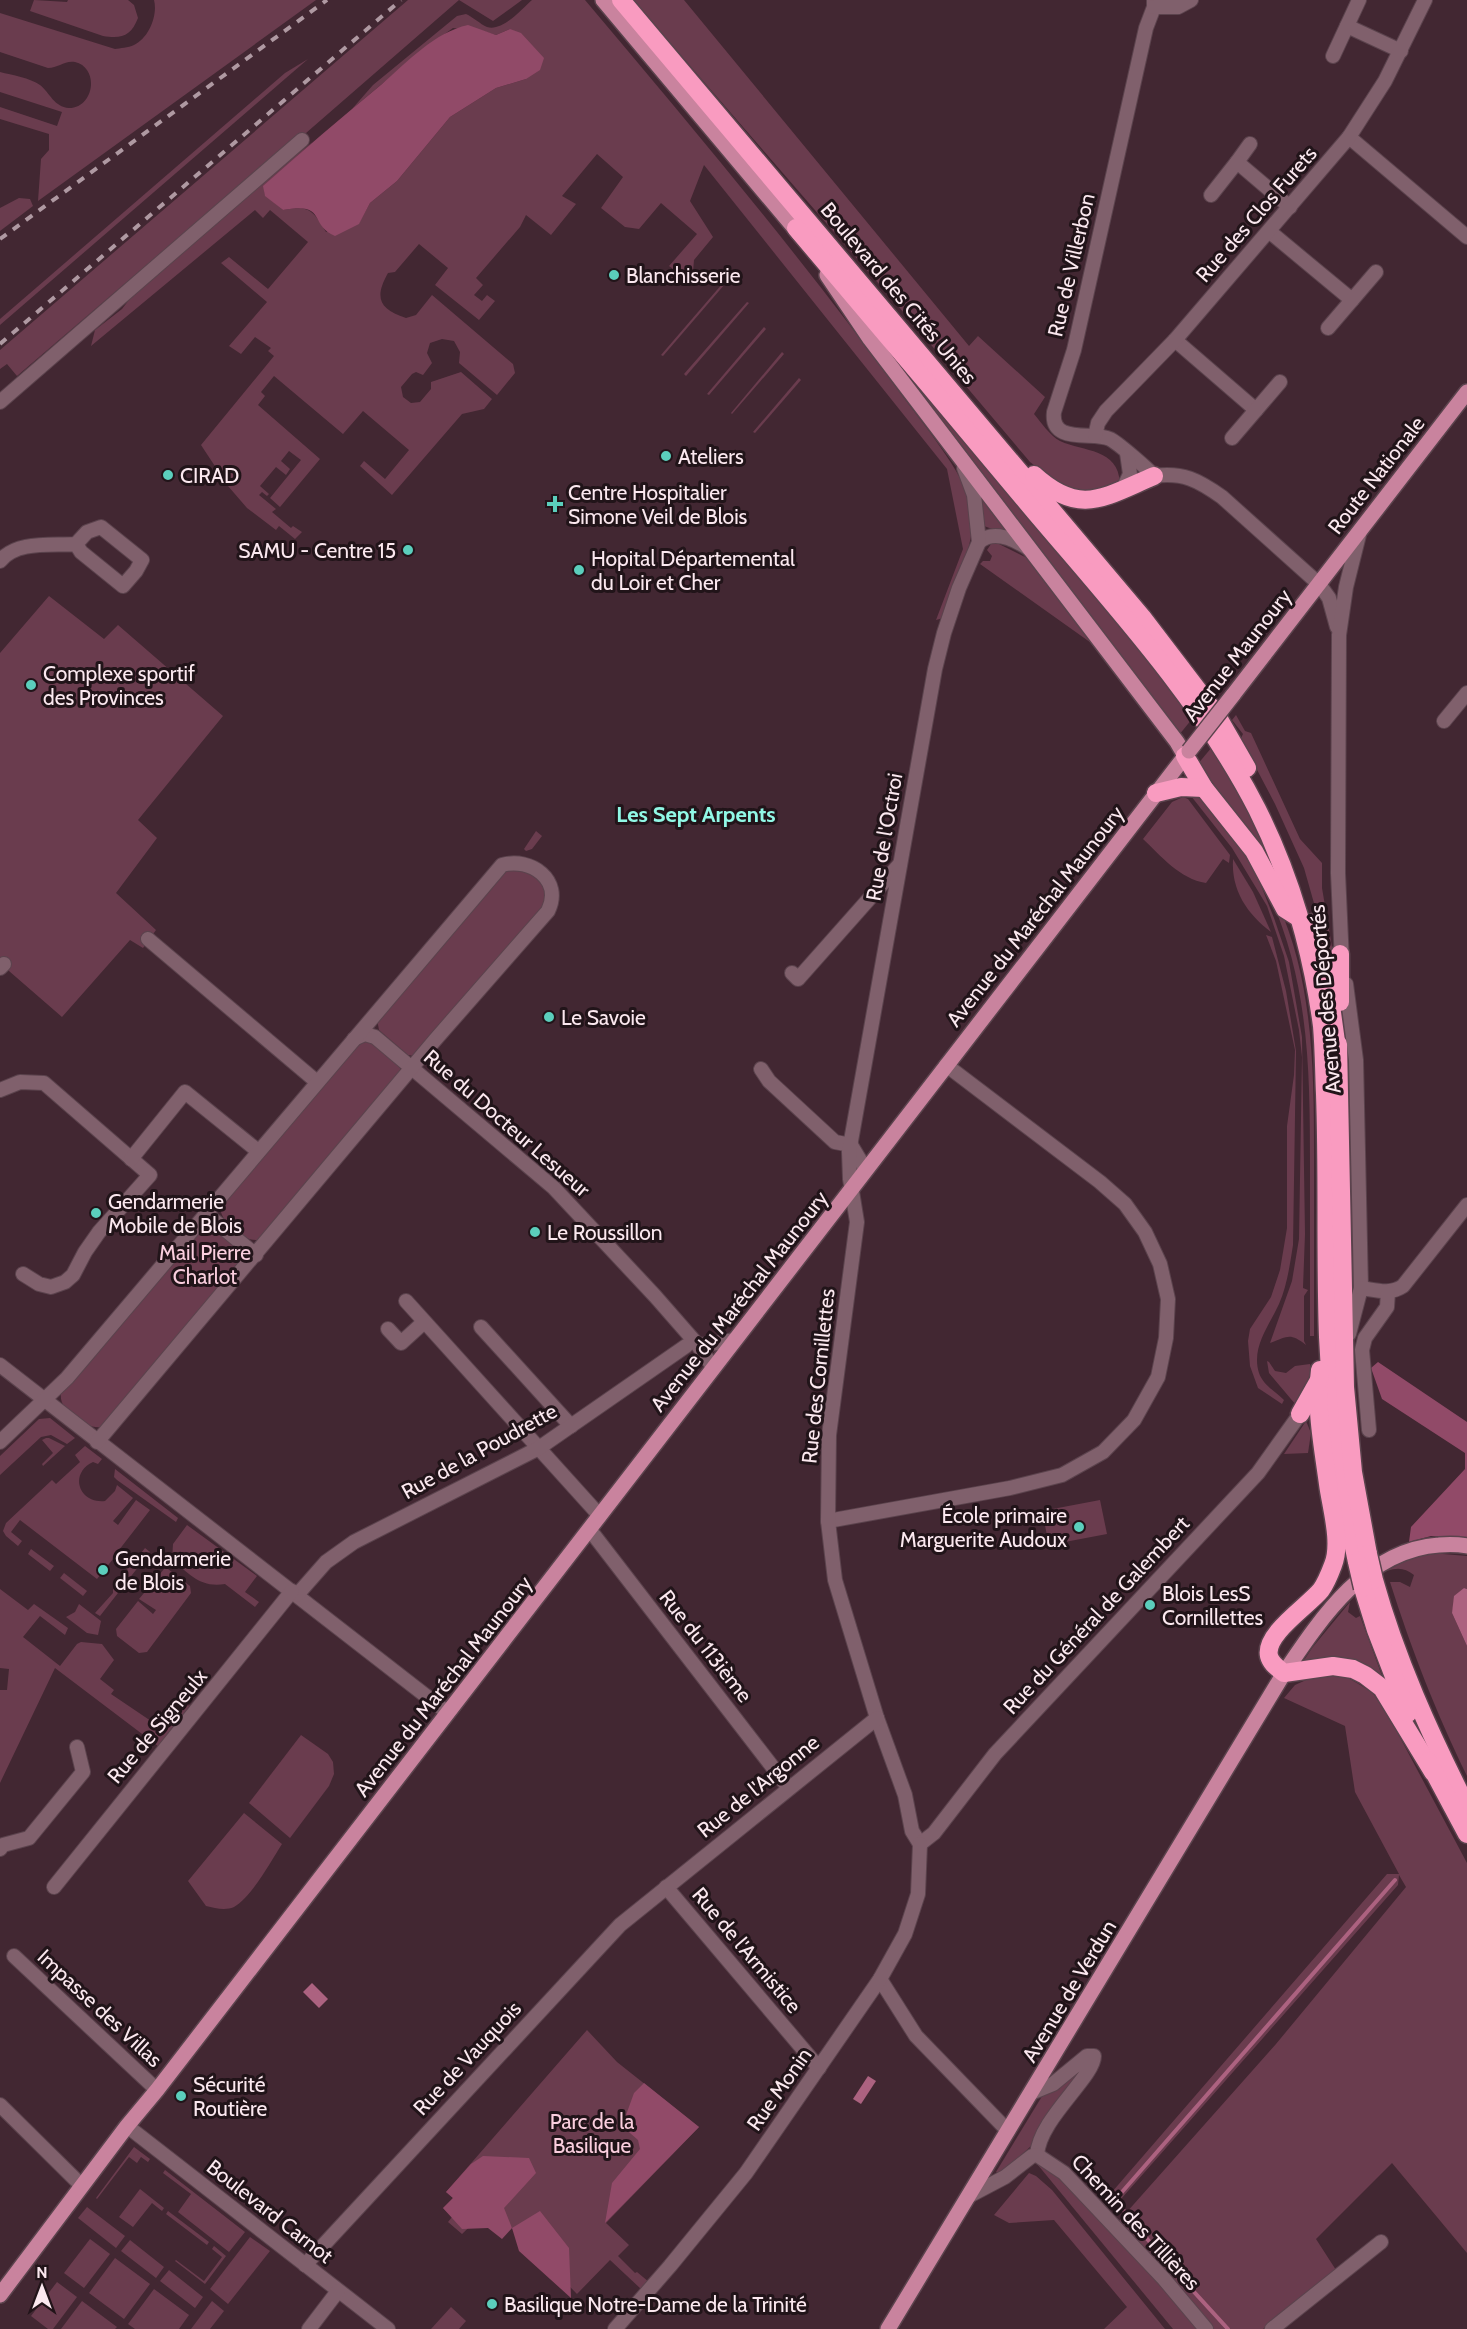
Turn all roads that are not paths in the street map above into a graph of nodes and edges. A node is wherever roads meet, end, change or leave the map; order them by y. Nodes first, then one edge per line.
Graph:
1 (603, 0) edge
2 (621, 0) edge
3 (1191, 0) edge
4 (1359, 0) edge
5 (1425, 0) edge
6 (1154, 3) edge
7 (1347, 26) junction
8 (1401, 51) junction
9 (1333, 56) dead end
10 (1349, 137) junction
11 (302, 140) dead end
12 (1250, 144) dead end
13 (1237, 162) junction
14 (1210, 195) dead end
15 (1290, 207) junction
16 (796, 228) junction
17 (1270, 232) junction
18 (1467, 237) edge
19 (1376, 272) dead end
20 (1352, 300) junction
21 (1328, 327) dead end
22 (1174, 340) junction
23 (1280, 382) dead end
24 (1467, 392) edge
25 (0, 402) edge
26 (1256, 410) junction
27 (984, 430) junction
28 (1095, 436) junction
29 (1232, 438) dead end
30 (1127, 453) junction
31 (959, 458) junction
32 (1154, 476) junction
33 (1123, 489) junction
34 (1360, 530) junction
35 (979, 542) junction
36 (76, 544) junction
37 (1033, 552) junction
38 (0, 561) edge
39 (1319, 584) junction
40 (1339, 635) junction
41 (1467, 693) edge
42 (1444, 721) dead end
43 (1187, 753) junction
44 (1204, 788) junction
45 (1156, 793) junction
46 (901, 862) junction
47 (1300, 918) junction
48 (148, 939) dead end
49 (1340, 954) junction
50 (792, 973) dead end
51 (372, 1017) junction
52 (375, 1037) junction
53 (353, 1040) junction
54 (1338, 1056) junction
55 (946, 1065) junction
56 (412, 1068) junction
57 (761, 1069) dead end
58 (317, 1082) junction
59 (0, 1090) edge
60 (851, 1145) junction
61 (258, 1151) junction
62 (131, 1159) junction
63 (866, 1170) junction
64 (852, 1188) junction
65 (1467, 1205) edge
66 (205, 1213) junction
67 (256, 1255) junction
68 (23, 1274) dead end
69 (1361, 1288) junction
70 (1388, 1292) junction
71 (406, 1301) dead end
72 (424, 1322) junction
73 (480, 1326) dead end
74 (388, 1329) dead end
75 (735, 1340) junction
76 (691, 1345) junction
77 (1331, 1362) junction
78 (0, 1365) edge
79 (713, 1367) junction
80 (44, 1401) junction
81 (1300, 1414) junction
82 (1321, 1418) junction
83 (571, 1426) junction
84 (1369, 1430) dead end
85 (0, 1442) edge
86 (98, 1442) junction
87 (539, 1448) junction
88 (600, 1516) junction
89 (828, 1521) junction
90 (590, 1530) junction
91 (1467, 1546) edge
92 (1365, 1573) junction
93 (294, 1593) junction
94 (1284, 1673) junction
95 (448, 1713) junction
96 (877, 1718) junction
97 (77, 1747) dead end
98 (1438, 1766) junction
99 (788, 1788) junction
100 (1467, 1795) edge
101 (1467, 1807) edge
102 (1467, 1834) edge
103 (920, 1844) junction
104 (0, 1849) edge
105 (54, 1887) dead end
106 (666, 1887) junction
107 (14, 1956) dead end
108 (880, 1979) junction
109 (819, 2068) junction
110 (157, 2090) junction
111 (1031, 2093) junction
112 (0, 2105) edge
113 (127, 2126) junction
114 (1008, 2131) junction
115 (1037, 2155) junction
116 (82, 2186) junction
117 (969, 2196) junction
118 (1381, 2242) dead end
119 (305, 2265) junction
120 (338, 2291) junction
121 (0, 2295) edge
122 (309, 2329) edge
123 (388, 2329) edge
124 (615, 2329) edge
125 (888, 2329) edge
126 (1206, 2329) edge
127 (1272, 2329) edge

1 - 16 main road, Boulevard des Cités Unies
2 - 27 highway, Boulevard des Cités Unies
3 - 6 street
4 - 7 street
5 - 8 street, Rue des Clos Furets
6 - 28 street, Rue de Villerbon
7 - 8 street
7 - 9 street
8 - 10 street, Rue des Clos Furets
10 - 15 street, Rue des Clos Furets
10 - 18 street
11 - 25 street
12 - 13 street
13 - 14 street
13 - 15 street
15 - 17 street, Rue des Clos Furets
16 - 31 main road
16 - 47 highway, Boulevard des Cités Unies
17 - 20 street
17 - 22 street, Rue des Clos Furets
19 - 20 street
20 - 21 street
22 - 26 street
22 - 28 street, Rue des Clos Furets
23 - 26 street
24 - 34 main road, Route Nationale
26 - 29 street
27 - 33 highway
27 - 54 highway, Boulevard des Cités Unies
28 - 30 street, Rue de Villerbon
30 - 32 street, Rue de Villerbon
30 - 33 street
31 - 35 street, Rue de l'Octroi
31 - 37 main road
32 - 33 highway
32 - 39 street
34 - 39 main road, Route Nationale
34 - 40 street, Avenue des Déportés
35 - 37 street
35 - 46 street, Rue de l'Octroi
36 - 36 street
36 - 38 street
37 - 43 main road
39 - 40 street, Avenue des Déportés
39 - 43 main road, Avenue Maunoury, bridge
40 - 49 street, Avenue des Déportés
41 - 42 street
43 - 44 highway
43 - 45 main road, Avenue du Maréchal Maunoury
44 - 45 highway
44 - 47 highway
45 - 55 main road, Avenue du Maréchal Maunoury
46 - 50 street
46 - 60 street, Rue de l'Octroi
47 - 77 highway, Avenue des Déportés
48 - 58 street
49 - 54 highway
49 - 69 street, Avenue des Déportés
51 - 52 street
51 - 53 street
51 - 56 street
52 - 53 street
52 - 56 street, Rue du Docteur Lesueur
53 - 58 street
54 - 77 highway, Avenue des Déportés
55 - 63 main road, Avenue du Maréchal Maunoury
55 - 89 street
56 - 67 street
56 - 76 street, Rue du Docteur Lesueur
57 - 60 street
58 - 61 street
59 - 62 street
60 - 63 street
60 - 64 street, Rue de l'Octroi
61 - 62 street
61 - 66 street
62 - 68 street
63 - 64 main road, Avenue du Maréchal Maunoury
64 - 75 main road, Avenue du Maréchal Maunoury
64 - 89 street, Rue des Cornillettes
65 - 70 street
66 - 67 street
66 - 80 street
67 - 86 street
69 - 70 street
69 - 77 street, Avenue des Déportés
70 - 84 street
71 - 72 street
72 - 74 street
72 - 87 street
73 - 83 street
75 - 76 street
75 - 79 main road, Avenue du Maréchal Maunoury
76 - 79 street, Rue du Docteur Lesueur
76 - 83 street, Rue de la Poudrette
77 - 81 highway
77 - 82 highway
77 - 92 highway, Avenue des Déportés
78 - 80 street
79 - 88 main road, Avenue du Maréchal Maunoury
80 - 85 street
80 - 86 street
81 - 82 highway
81 - 103 street, Rue du Général de Galembert
82 - 94 highway
83 - 87 street, Rue de la Poudrette
86 - 93 street
87 - 88 street
87 - 93 street, Rue de la Poudrette
88 - 90 main road, Avenue du Maréchal Maunoury
89 - 96 street, Rue des Cornillettes
90 - 95 main road, Avenue du Maréchal Maunoury
90 - 99 street, Rue du 113ième
91 - 92 main road, Avenue de Verdun
92 - 94 main road, Avenue de Verdun
92 - 98 highway, Avenue des Déportés
93 - 95 street
93 - 105 street, Rue de Signeulx
94 - 98 highway
94 - 111 main road, Avenue de Verdun
95 - 110 main road, Avenue du Maréchal Maunoury
96 - 99 street, Rue de l'Argonne
96 - 103 street, Rue des Cornillettes
97 - 104 street
98 - 100 highway
98 - 101 highway
98 - 102 highway
99 - 106 street, Rue de l'Argonne
103 - 108 street, Rue Monin
106 - 109 street, Rue de l'Armistice
106 - 119 street, Rue de Vauquois
107 - 110 street, Impasse des Villas
108 - 109 street, Rue Monin
108 - 114 street
109 - 124 street, Rue Monin
110 - 113 main road, Avenue du Maréchal Maunoury
111 - 114 main road, Avenue de Verdun
111 - 115 street
112 - 116 street
113 - 116 main road, Avenue du Maréchal Maunoury
113 - 119 street, Boulevard Carnot
114 - 117 main road, Avenue de Verdun
115 - 117 street
115 - 126 street, Chemin des Tillières
116 - 121 main road, Avenue du Maréchal Maunoury
117 - 125 main road, Avenue de Verdun
118 - 127 street
119 - 120 street, Boulevard Carnot
120 - 122 street
120 - 123 street, Boulevard Carnot

